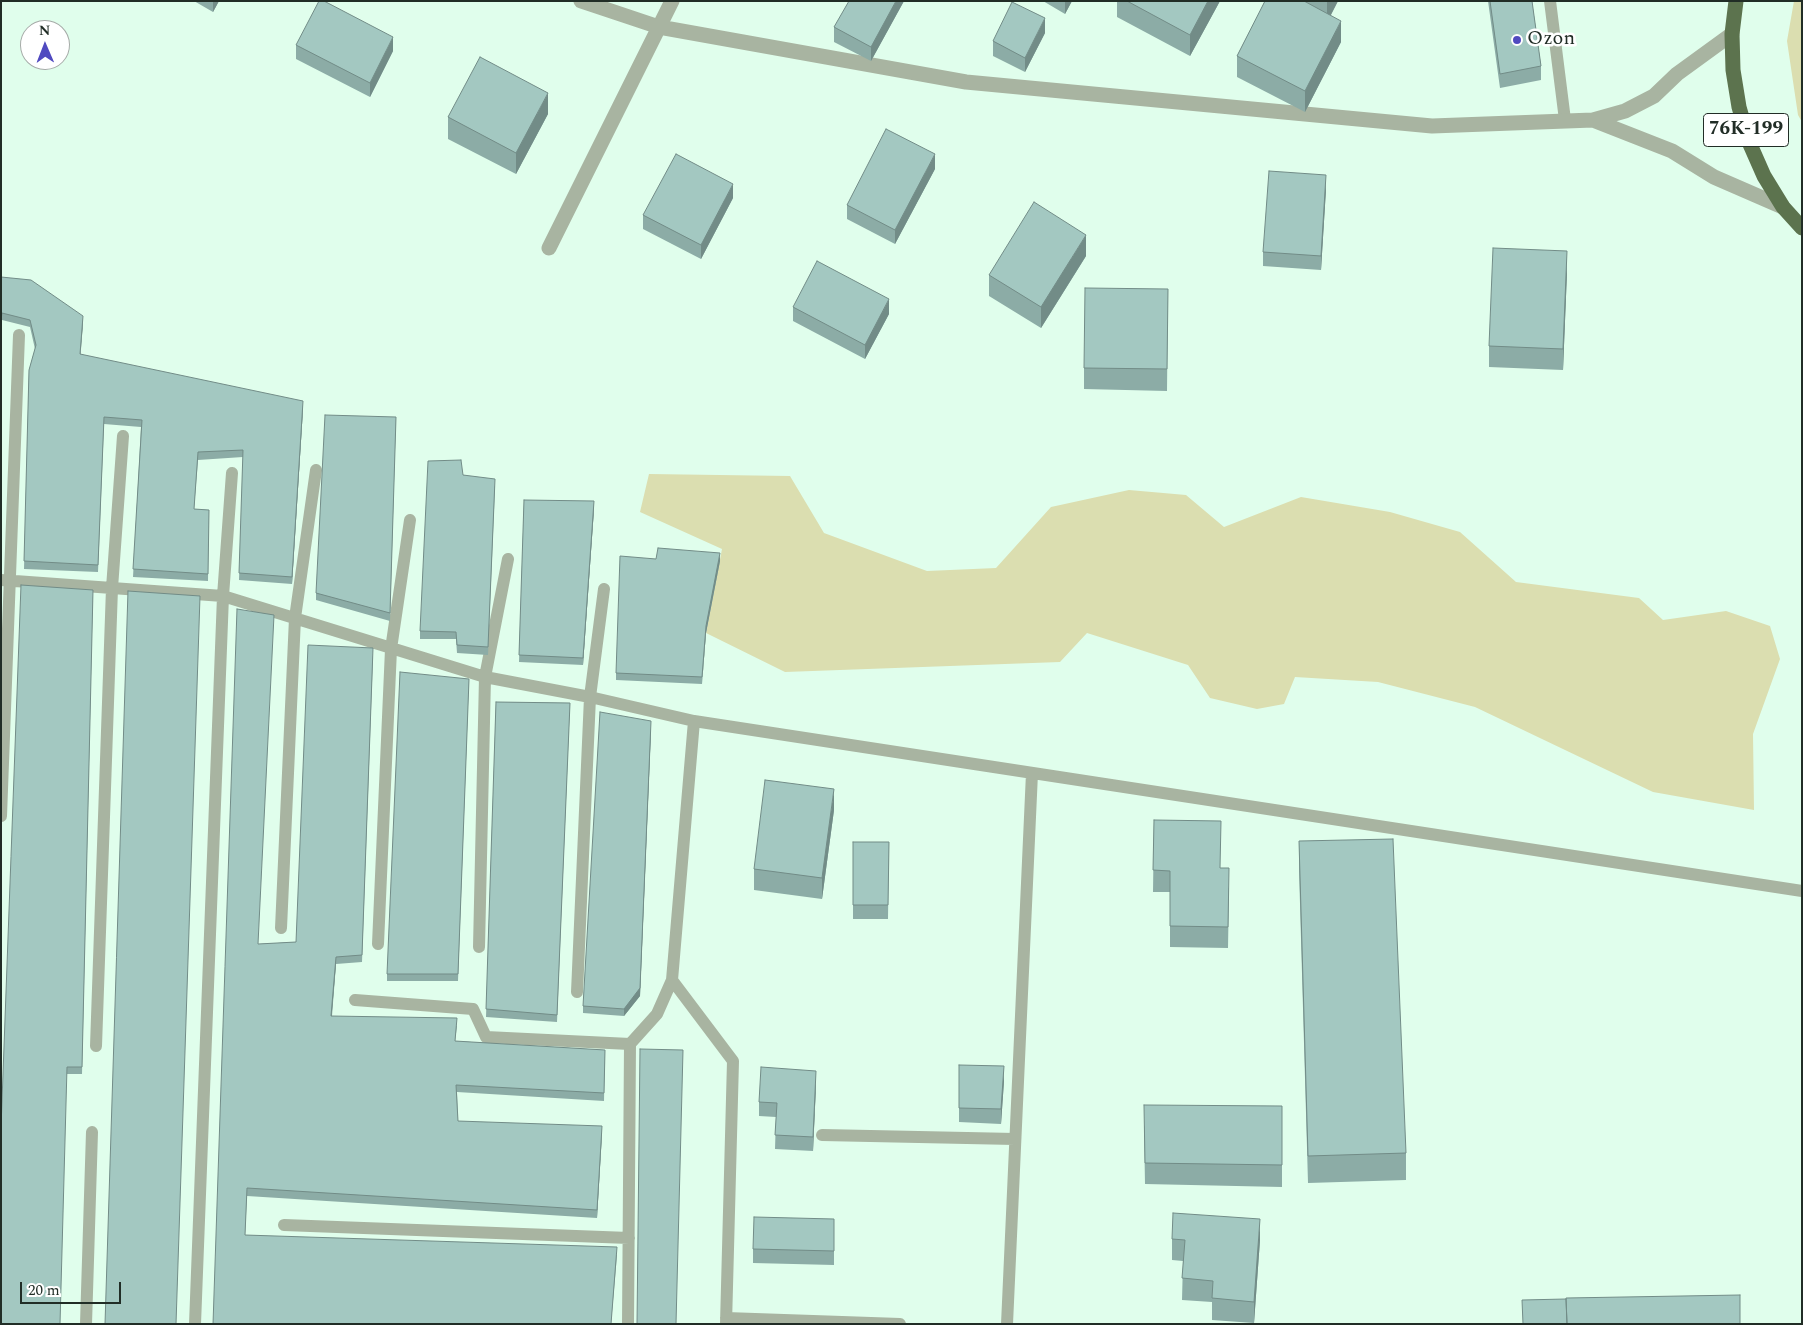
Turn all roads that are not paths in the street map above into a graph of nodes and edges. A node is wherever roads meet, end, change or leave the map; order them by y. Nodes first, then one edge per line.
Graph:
1 (581, 1) edge
2 (672, 1) edge
3 (1550, 1) edge
4 (1727, 1) edge
5 (1736, 1) edge
6 (1733, 17) junction
7 (659, 27) junction
8 (1732, 34) junction
9 (1565, 120) junction
10 (1593, 120) junction
11 (1783, 207) junction
12 (1802, 228) edge
13 (549, 248) dead end
14 (18, 335) dead end
15 (123, 436) dead end
16 (316, 470) dead end
17 (232, 473) dead end
18 (410, 520) dead end
19 (508, 559) dead end
20 (6, 580) edge
21 (112, 588) junction
22 (604, 589) dead end
23 (223, 596) junction
24 (295, 618) junction
25 (391, 649) junction
26 (485, 677) junction
27 (590, 697) junction
28 (694, 721) junction
29 (1032, 773) junction
30 (1, 816) edge
31 (1802, 891) edge
32 (281, 928) dead end
33 (378, 944) dead end
34 (479, 948) dead end
35 (672, 980) junction
36 (577, 992) dead end
37 (355, 1000) dead end
38 (630, 1044) junction
39 (96, 1046) dead end
40 (92, 1132) dead end
41 (822, 1135) dead end
42 (1016, 1139) junction
43 (284, 1225) dead end
44 (629, 1238) junction
45 (726, 1321) edge
46 (86, 1324) edge
47 (195, 1324) edge
48 (628, 1324) edge
49 (900, 1324) edge
50 (1007, 1324) edge

1 - 7 street
2 - 7 street
3 - 9 lane
4 - 6 highway, 76К-199
5 - 6 highway, 76К-199
6 - 8 highway, 76К-199
7 - 9 street
7 - 13 street
8 - 10 street
8 - 11 highway, 76К-199
9 - 10 street
10 - 11 street
11 - 12 highway, 76К-199
14 - 20 lane
15 - 21 lane
16 - 24 lane
17 - 23 lane
18 - 25 lane
19 - 26 lane
20 - 21 lane
20 - 30 lane
21 - 23 lane
21 - 39 lane
22 - 27 lane
23 - 24 lane
23 - 47 lane
24 - 25 lane
24 - 32 lane
25 - 26 lane
25 - 33 lane
26 - 27 lane
26 - 34 lane
27 - 28 lane
27 - 36 lane
28 - 29 lane
28 - 35 lane
29 - 31 lane
29 - 42 lane
35 - 38 lane
35 - 45 lane
37 - 38 lane
38 - 44 lane
40 - 46 lane
41 - 42 lane
42 - 50 lane
43 - 44 lane
44 - 48 lane
45 - 49 lane

